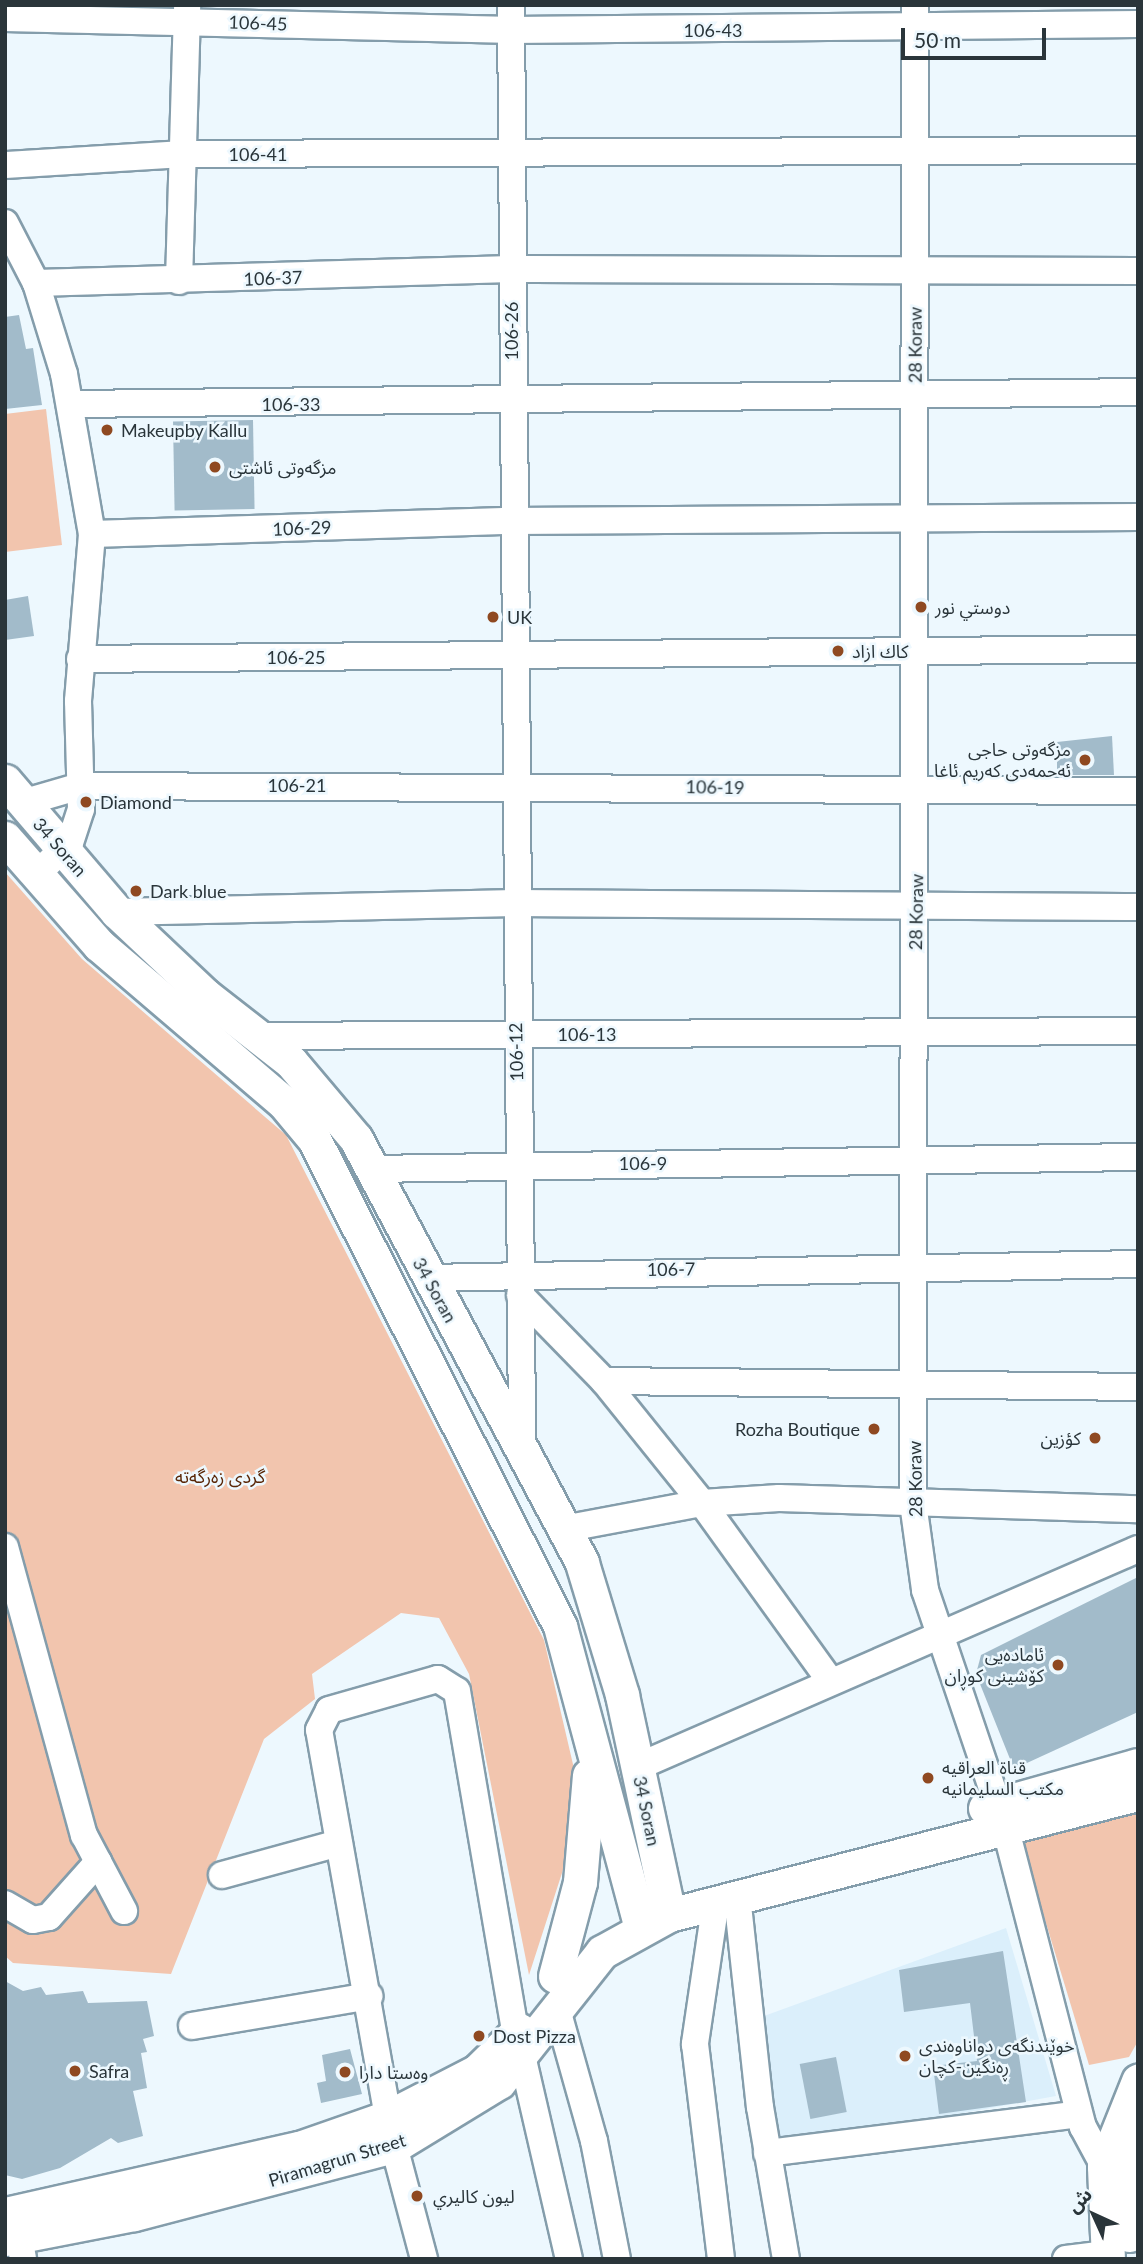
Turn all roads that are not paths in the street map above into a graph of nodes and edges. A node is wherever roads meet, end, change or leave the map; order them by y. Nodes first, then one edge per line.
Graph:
1 (187, 13) edge
2 (511, 17) edge
3 (915, 17) edge
4 (5, 18) edge
5 (1138, 24) edge
6 (1138, 150) edge
7 (511, 153) junction
8 (915, 153) junction
9 (187, 154) junction
10 (5, 166) edge
11 (5, 223) edge
12 (511, 269) junction
13 (1138, 271) edge
14 (915, 275) junction
15 (179, 281) junction
16 (36, 283) junction
17 (915, 391) junction
18 (1138, 392) edge
19 (71, 404) junction
20 (511, 404) junction
21 (914, 517) junction
22 (1138, 517) edge
23 (511, 521) junction
24 (92, 534) junction
25 (914, 647) junction
26 (1138, 649) edge
27 (511, 656) junction
28 (80, 659) junction
29 (513, 785) junction
30 (80, 786) junction
31 (917, 789) junction
32 (1138, 791) edge
33 (14, 792) edge
34 (5, 838) edge
35 (63, 852) junction
36 (36, 875) junction
37 (515, 904) junction
38 (915, 907) junction
39 (1138, 907) edge
40 (117, 912) junction
41 (915, 1031) junction
42 (1138, 1031) edge
43 (516, 1034) junction
44 (258, 1036) junction
45 (1138, 1157) edge
46 (518, 1163) junction
47 (915, 1163) junction
48 (371, 1169) junction
49 (1138, 1264) edge
50 (915, 1265) junction
51 (428, 1278) junction
52 (520, 1283) junction
53 (604, 1381) junction
54 (915, 1386) junction
55 (1138, 1387) edge
56 (522, 1447) junction
57 (702, 1503) junction
58 (913, 1503) junction
59 (1138, 1508) edge
60 (563, 1529) junction
61 (5, 1546) edge
62 (1138, 1549) edge
63 (941, 1635) junction
64 (829, 1679) junction
65 (588, 1737) junction
66 (1138, 1765) edge
67 (637, 1767) junction
68 (1138, 1794) edge
69 (1002, 1815) junction
70 (339, 1843) junction
71 (98, 1862) junction
72 (222, 1875) dead end
73 (727, 1898) junction
74 (5, 1903) edge
75 (124, 1911) dead end
76 (652, 1911) junction
77 (555, 1976) junction
78 (369, 1996) junction
79 (558, 2013) junction
80 (192, 2026) dead end
81 (519, 2047) junction
82 (1138, 2081) edge
83 (580, 2105) junction
84 (1079, 2114) junction
85 (391, 2131) junction
86 (1138, 2138) edge
87 (767, 2153) junction
88 (1104, 2166) junction
89 (13, 2237) edge
90 (1115, 2257) edge
91 (425, 2259) edge
92 (569, 2259) edge
93 (602, 2259) edge
94 (617, 2259) edge
95 (721, 2259) edge
96 (786, 2259) edge
97 (1066, 2259) edge

1 - 2 street, 106-45
1 - 4 street, 106-45
1 - 9 street
2 - 3 street, 106-43
2 - 7 street, 106-26
3 - 5 street, 106-43
3 - 8 street, 28 Koraw
6 - 8 street, 106-41
7 - 8 street, 106-41
7 - 9 street, 106-41
7 - 12 street, 106-26
8 - 14 street, 28 Koraw
9 - 10 street, 106-41
9 - 15 street
11 - 16 street
12 - 14 street, 106-37
12 - 15 street, 106-37
12 - 20 street, 106-26
13 - 14 street, 106-37
14 - 17 street, 28 Koraw
15 - 16 street, 106-37
16 - 19 street
17 - 18 street, 106-33
17 - 20 street, 106-33
17 - 21 street, 28 Koraw
19 - 20 street, 106-33
19 - 24 street
20 - 23 street, 106-26
21 - 22 street, 106-29
21 - 23 street, 106-29
21 - 25 street, 28 Koraw
23 - 24 street, 106-29
23 - 27 street, 106-26
24 - 28 street
25 - 26 street, 106-25
25 - 27 street, 106-25
25 - 31 street, 28 Koraw
27 - 28 street, 106-25
27 - 29 street, 106-12
28 - 30 street
29 - 30 street, 106-21
29 - 31 street, 106-19
29 - 37 street, 106-12
30 - 33 street, 106-21
30 - 35 street
31 - 32 street, 106-19
31 - 38 street, 28 Koraw
33 - 35 main road, 34 Soran
34 - 36 main road, 34 Soran
35 - 36 street
35 - 40 main road, 34 Soran
36 - 65 main road, 34 Soran
37 - 38 street
37 - 40 street
37 - 43 street, 106-12
38 - 39 street
38 - 41 street, 28 Koraw
40 - 44 main road, 34 Soran
41 - 42 street, 106-13
41 - 43 street, 106-13
41 - 47 street, 28 Koraw
43 - 44 street, 106-13
43 - 46 street, 106-12
44 - 48 main road, 34 Soran
45 - 47 street, 106-9
46 - 47 street, 106-9
46 - 48 street, 106-9
46 - 52 street, 106-12
47 - 50 street, 28 Koraw
48 - 51 main road, 34 Soran
49 - 50 street, 106-7
50 - 52 street, 106-7
50 - 54 street, 28 Koraw
51 - 52 street, 106-7
51 - 56 main road, 34 Soran
52 - 53 street
52 - 56 street, 106-12
53 - 54 street
53 - 57 street
54 - 55 street
54 - 58 street, 28 Koraw
56 - 60 main road, 34 Soran
57 - 58 street
57 - 60 street
57 - 64 street
58 - 59 street
58 - 63 street, 28 Koraw
60 - 67 main road, 34 Soran
61 - 71 street
62 - 63 street
63 - 64 street
63 - 69 street, 28 Koraw
64 - 67 street
65 - 76 main road, 34 Soran
65 - 77 main road
66 - 69 main road
67 - 76 main road, 34 Soran
68 - 69 main road
69 - 73 main road
69 - 76 main road
69 - 84 street, 28 Koraw
70 - 72 street
70 - 78 street
70 - 81 street
71 - 74 street
71 - 75 street
73 - 76 main road
73 - 87 street
73 - 95 street
76 - 77 main road, Piramagrun Street
76 - 79 main road, Piramagrun Street
77 - 81 main road, Piramagrun Street
78 - 80 street
78 - 85 street
79 - 81 main road, Piramagrun Street
79 - 83 street
81 - 85 main road, Piramagrun Street
81 - 92 street
82 - 88 main road
83 - 93 street
83 - 94 street
84 - 87 street
84 - 88 street, 28 Koraw
85 - 89 main road, Piramagrun Street
85 - 91 street
86 - 90 main road
87 - 96 street
88 - 90 main road
90 - 97 street

